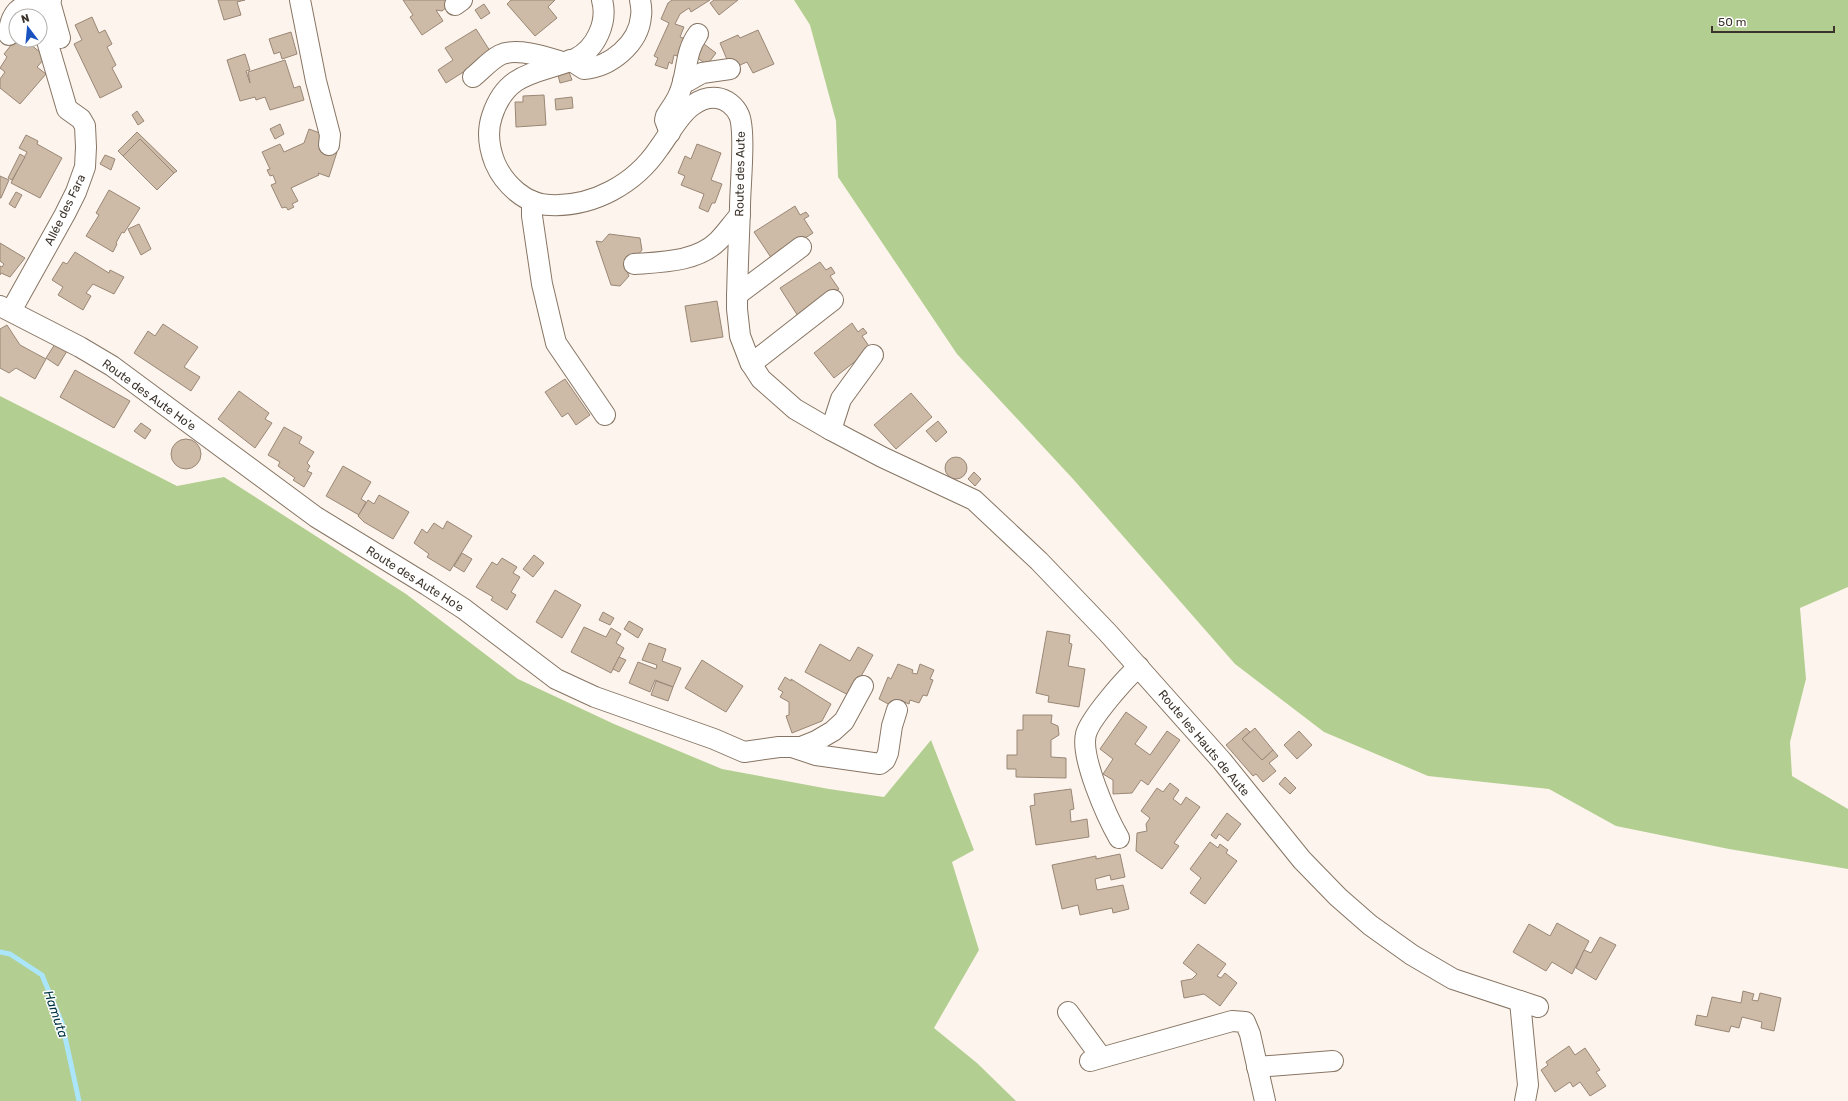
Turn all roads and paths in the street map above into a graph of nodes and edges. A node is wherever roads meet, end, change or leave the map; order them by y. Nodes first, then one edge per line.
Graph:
1 (51, 0) edge
2 (300, 0) edge
3 (602, 0) edge
4 (640, 0) edge
5 (20, 8) edge
6 (35, 8) edge
7 (698, 34) dead end
8 (48, 40) edge
9 (566, 61) junction
10 (730, 69) dead end
11 (473, 77) dead end
12 (683, 80) junction
13 (74, 114) junction
14 (670, 133) junction
15 (329, 145) dead end
16 (532, 201) junction
17 (740, 215) junction
18 (801, 247) dead end
19 (634, 264) dead end
20 (737, 295) junction
21 (833, 300) dead end
22 (6, 309) edge
23 (873, 355) dead end
24 (751, 364) junction
25 (605, 415) dead end
26 (831, 430) junction
27 (882, 457) joint
28 (1139, 667) junction
29 (863, 686) dead end
30 (897, 710) dead end
31 (792, 747) junction
32 (1119, 838) dead end
33 (1520, 1001) junction
34 (1538, 1007) dead end
35 (1068, 1012) dead end
36 (1332, 1060) dead end
37 (1257, 1067) junction
38 (1265, 1101) edge
39 (1525, 1101) edge

1 - 13 street
2 - 15 street
3 - 9 street, Route des Aute
4 - 9 street
5 - 6 street
7 - 12 street
8 - 13 street
9 - 11 street
9 - 16 street, Route des Aute
10 - 12 street
12 - 14 street
13 - 22 street, Allée des Fara
14 - 16 street, Route des Aute
14 - 17 street, Route des Aute
16 - 25 street
17 - 19 street
17 - 20 street, Route des Aute
18 - 20 street
20 - 24 street, Route des Aute
21 - 24 street
22 - 31 street, Route des Aute Ho'e
23 - 26 street
24 - 26 street, Route des Aute
26 - 27 street, Route des Aute
27 - 28 street, Route les Hauts de Aute
28 - 32 street
28 - 33 street, Route les Hauts de Aute
29 - 31 street, Route des Aute Ho'e
30 - 31 street
33 - 34 street, Route les Hauts de Aute
33 - 39 street
35 - 37 street
36 - 37 street
37 - 38 street

